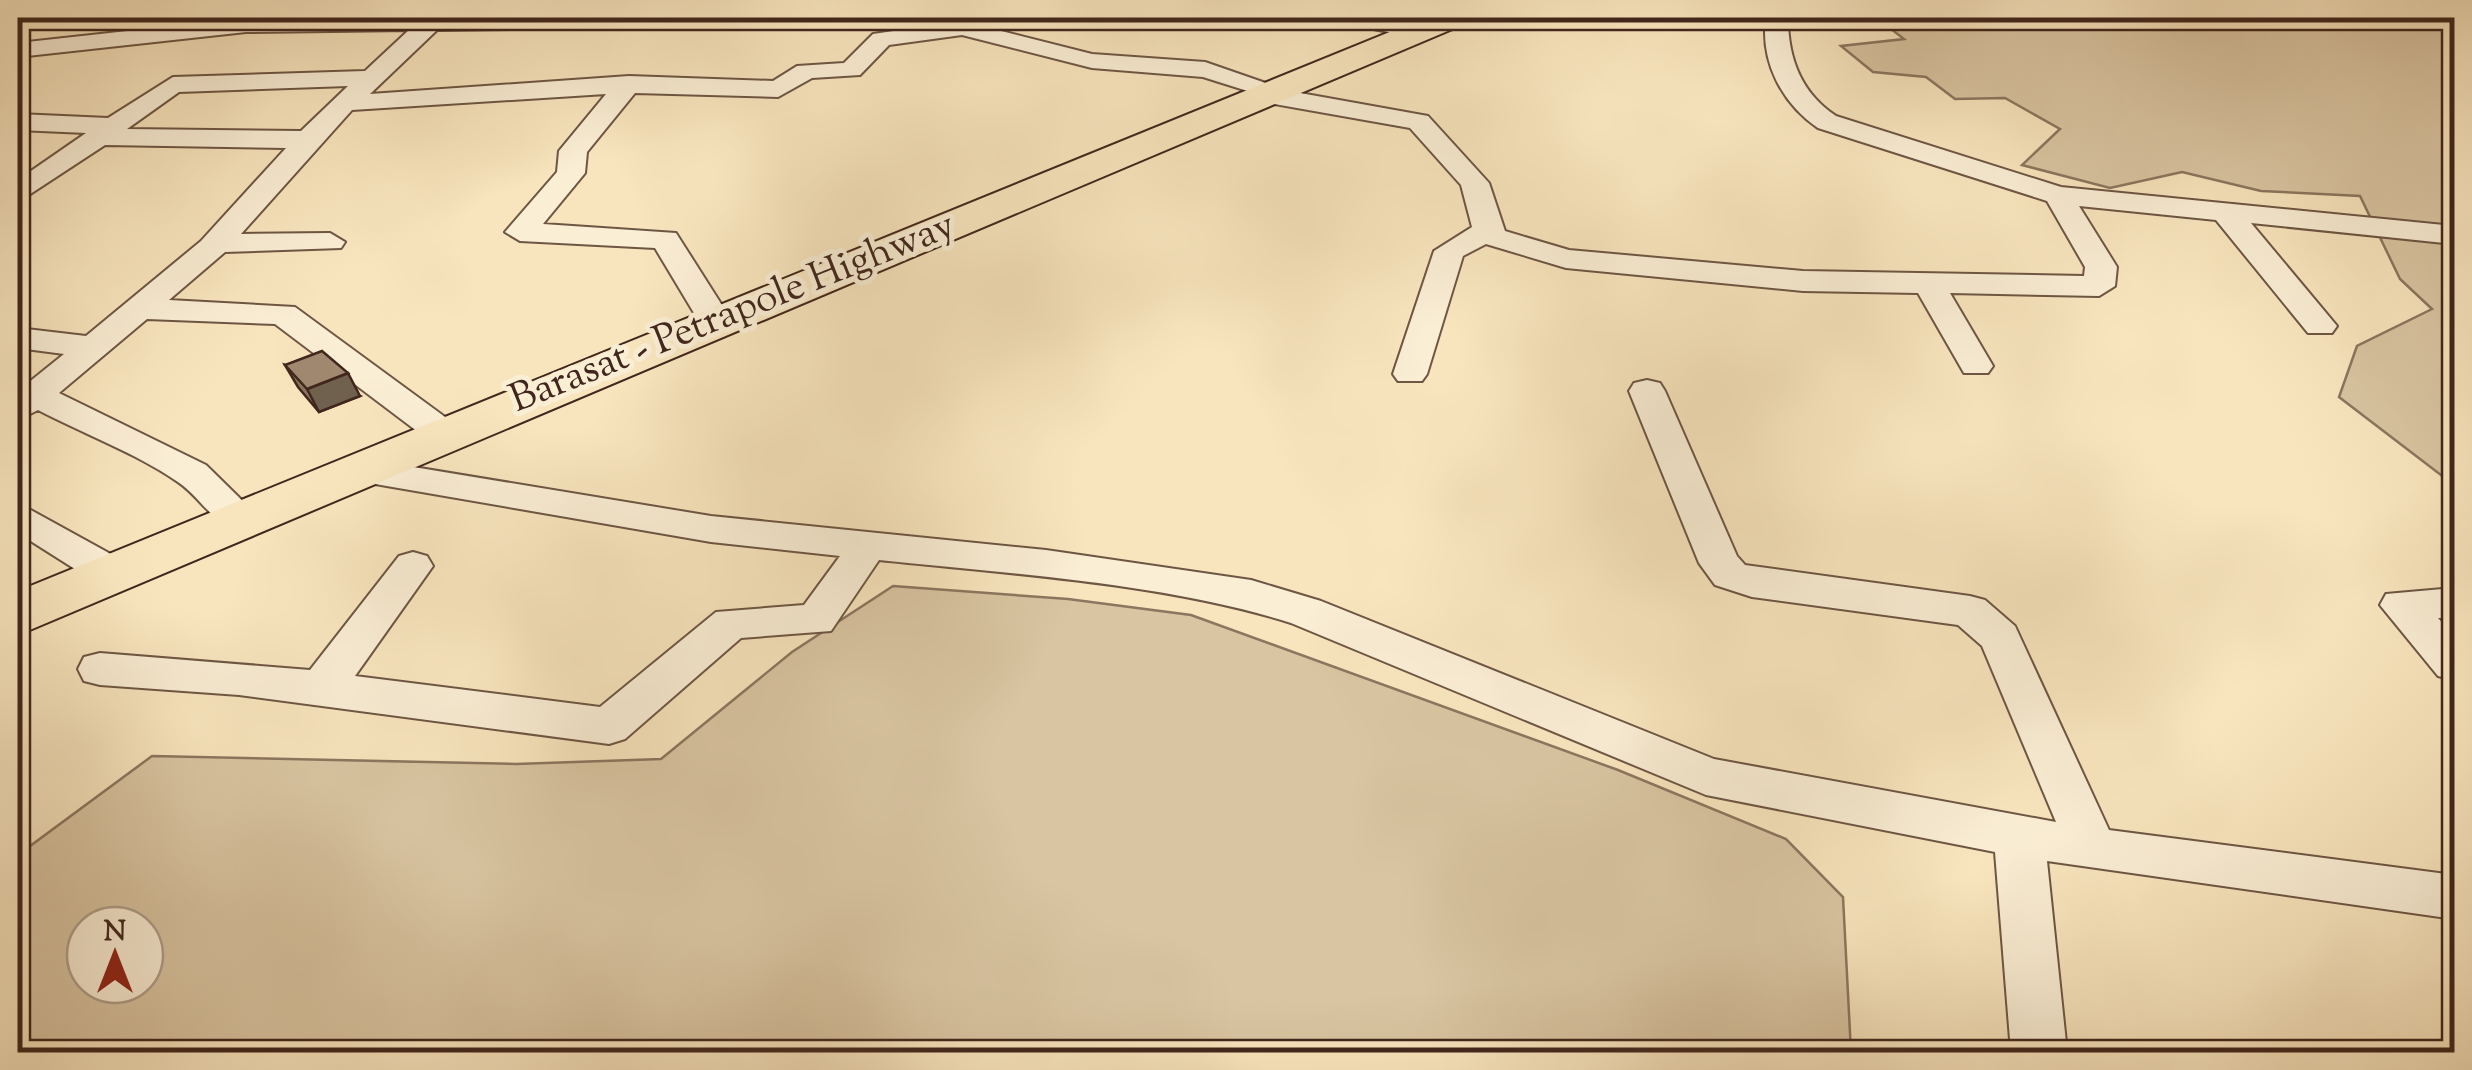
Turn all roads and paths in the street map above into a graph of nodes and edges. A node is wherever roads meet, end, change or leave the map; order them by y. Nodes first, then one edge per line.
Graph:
1 (597, 18) edge
2 (1351, 18) edge
3 (1777, 18) edge
4 (430, 24) junction
5 (1435, 24) edge
6 (18, 50) edge
7 (370, 78) junction
8 (629, 84) junction
9 (1273, 93) junction
10 (344, 104) junction
11 (18, 122) edge
12 (106, 131) junction
13 (308, 139) junction
14 (18, 193) edge
15 (2058, 195) junction
16 (2224, 210) junction
17 (1488, 231) junction
18 (2454, 235) edge
19 (330, 242) dead end
20 (217, 243) junction
21 (1928, 282) junction
22 (142, 309) junction
23 (716, 321) junction
24 (2320, 326) dead end
25 (18, 338) edge
26 (94, 347) junction
27 (1976, 366) dead end
28 (1410, 374) dead end
29 (1648, 392) dead end
30 (26, 402) edge
31 (444, 433) junction
32 (359, 470) junction
33 (18, 516) edge
34 (240, 518) junction
35 (869, 546) junction
36 (413, 566) dead end
37 (112, 573) junction
38 (2454, 603) edge
39 (18, 614) edge
40 (2454, 664) edge
41 (100, 670) dead end
42 (320, 690) junction
43 (2018, 836) junction
44 (2093, 849) junction
45 (2454, 897) edge
46 (2039, 1052) edge

1 - 4 street
2 - 5 street
3 - 15 street
4 - 6 street
4 - 7 street
5 - 9 highway, Barasat - Petrapole Highway
7 - 10 street
7 - 12 street
8 - 9 street
8 - 10 street
8 - 23 street
9 - 17 street
9 - 23 highway, Barasat - Petrapole Highway
10 - 13 street
11 - 12 street
12 - 13 street
12 - 14 street
13 - 20 street
15 - 16 street
15 - 21 street
16 - 18 street
16 - 24 street
17 - 21 street
17 - 28 street
19 - 20 street
20 - 22 street
21 - 27 street
22 - 26 street
22 - 31 street
23 - 31 highway, Barasat - Petrapole Highway
25 - 26 street
26 - 30 street
29 - 44 street
30 - 34 street
31 - 32 highway, Barasat - Petrapole Highway
32 - 34 highway, Barasat - Petrapole Highway
32 - 35 street
33 - 37 street
34 - 37 highway, Barasat - Petrapole Highway
35 - 42 street
35 - 43 street
36 - 42 street
37 - 39 highway, Barasat - Petrapole Highway
38 - 40 street
41 - 42 street
43 - 44 street
43 - 46 street
44 - 45 street

